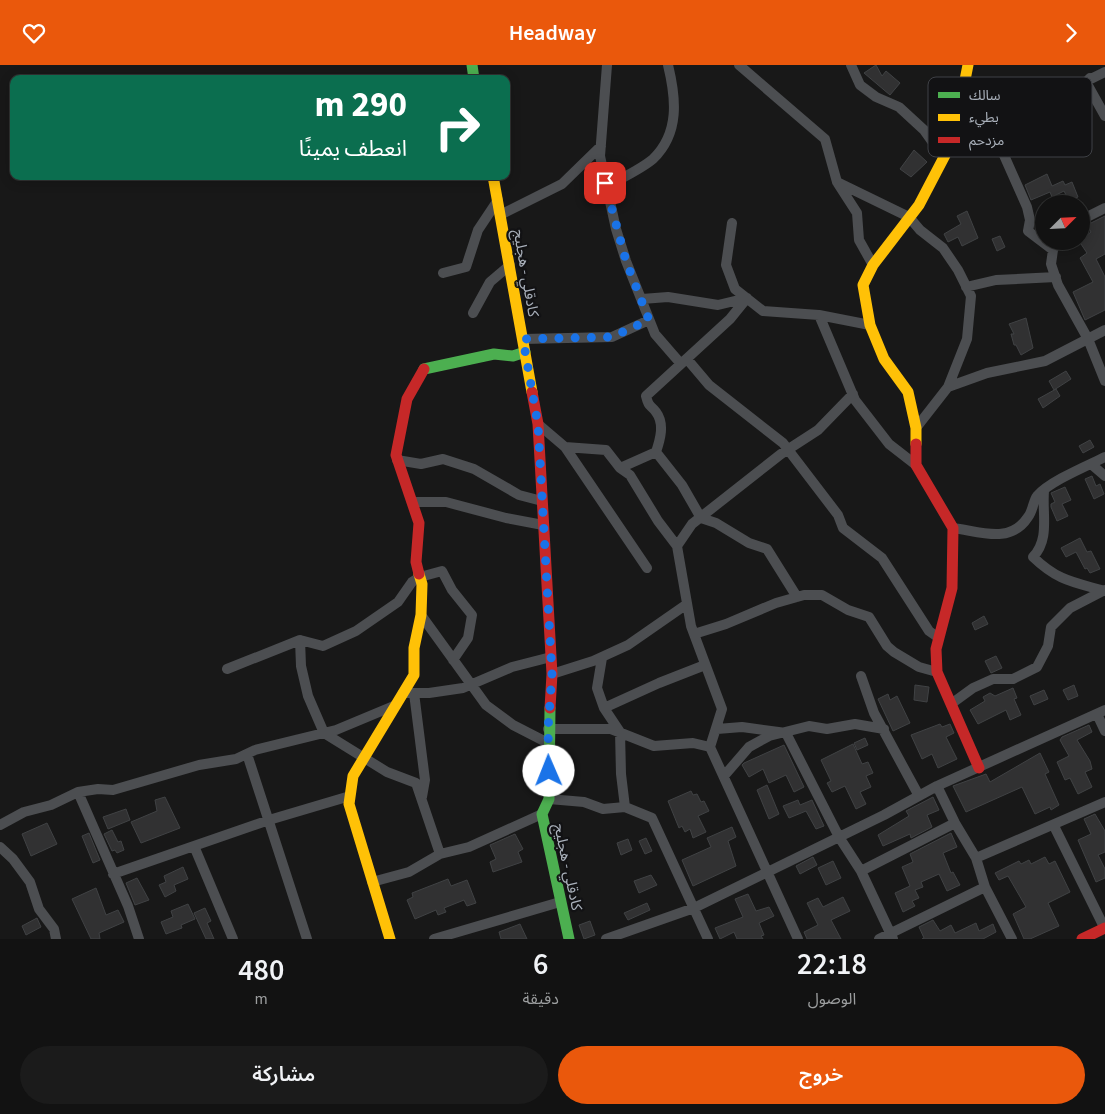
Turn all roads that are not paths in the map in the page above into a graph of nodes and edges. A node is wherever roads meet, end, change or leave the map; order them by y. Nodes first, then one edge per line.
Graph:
1 (607, 65) edge
2 (668, 65) edge
3 (739, 65) edge
4 (851, 65) edge
5 (1103, 65) edge
6 (1105, 72) edge
7 (1091, 77) edge
8 (1092, 79) edge
9 (1092, 93) edge
10 (1105, 116) edge
11 (928, 136) edge
12 (601, 146) junction
13 (944, 157) edge
14 (1005, 157) edge
15 (494, 180) edge
16 (837, 182) junction
17 (606, 187) junction
18 (498, 200) junction
19 (1105, 208) edge
20 (500, 215) junction
21 (1090, 216) edge
22 (909, 217) junction
23 (732, 223) dead end
24 (1035, 235) edge
25 (1054, 250) edge
26 (510, 265) junction
27 (873, 265) junction
28 (443, 273) dead end
29 (1056, 277) junction
30 (966, 287) junction
31 (747, 298) junction
32 (642, 299) junction
33 (473, 313) dead end
34 (820, 315) junction
35 (649, 320) junction
36 (870, 325) junction
37 (1105, 330) edge
38 (523, 339) junction
39 (1088, 339) junction
40 (526, 352) junction
41 (684, 361) junction
42 (1105, 381) edge
43 (948, 387) junction
44 (853, 393) junction
45 (538, 425) junction
46 (916, 428) junction
47 (565, 447) junction
48 (788, 450) junction
49 (656, 452) junction
50 (1105, 457) edge
51 (397, 460) junction
52 (1091, 464) junction
53 (916, 465) junction
54 (620, 468) junction
55 (1105, 476) edge
56 (1044, 491) junction
57 (542, 501) junction
58 (413, 502) junction
59 (701, 518) junction
60 (543, 525) junction
61 (953, 528) junction
62 (677, 546) junction
63 (647, 568) dead end
64 (420, 577) junction
65 (1105, 591) edge
66 (797, 597) junction
67 (687, 604) junction
68 (421, 615) junction
69 (694, 634) junction
70 (939, 638) junction
71 (300, 640) junction
72 (551, 657) junction
73 (602, 658) junction
74 (454, 660) junction
75 (705, 665) junction
76 (227, 669) dead end
77 (937, 672) junction
78 (552, 674) junction
79 (861, 676) dead end
80 (471, 684) junction
81 (409, 693) junction
82 (951, 704) junction
83 (396, 705) junction
84 (604, 708) junction
85 (1101, 712) edge
86 (548, 729) junction
87 (717, 729) junction
88 (884, 729) junction
89 (1105, 731) edge
90 (620, 732) junction
91 (324, 733) junction
92 (786, 733) junction
93 (548, 743) junction
94 (710, 747) junction
95 (247, 754) junction
96 (364, 758) junction
97 (979, 768) junction
98 (724, 776) junction
99 (937, 786) junction
100 (78, 792) junction
101 (350, 796) junction
102 (919, 796) junction
103 (422, 797) junction
104 (549, 799) junction
105 (1105, 802) edge
106 (625, 807) junction
107 (542, 814) junction
108 (269, 819) junction
109 (954, 823) junction
110 (0, 825) edge
111 (1054, 826) junction
112 (839, 837) junction
113 (194, 846) junction
114 (0, 847) edge
115 (440, 854) junction
116 (976, 858) junction
117 (861, 871) junction
118 (767, 872) junction
119 (113, 874) junction
120 (372, 881) junction
121 (985, 887) junction
122 (560, 902) junction
123 (694, 908) junction
124 (1105, 928) edge
125 (892, 937) edge
126 (56, 939) edge
127 (139, 939) edge
128 (233, 939) edge
129 (307, 939) edge
130 (390, 939) edge
131 (434, 939) edge
132 (569, 939) edge
133 (606, 939) edge
134 (708, 939) edge
135 (798, 939) edge
136 (879, 939) edge
137 (1012, 939) edge
138 (1082, 939) edge

1 - 12 street
2 - 17 street
3 - 16 street
4 - 11 street
5 - 7 street
6 - 8 street
9 - 10 street
12 - 17 street
12 - 20 street
13 - 22 street
14 - 24 street
15 - 18 street, كادقلي - هجليج
16 - 22 street
16 - 27 street
17 - 32 street
18 - 20 street, كادقلي - هجليج
18 - 28 street
19 - 21 street
20 - 26 street, كادقلي - هجليج
22 - 27 street
22 - 30 street
23 - 31 street
25 - 29 street
26 - 33 street
26 - 38 street, كادقلي - هجليج
27 - 36 street
29 - 30 street
29 - 39 street
30 - 43 street
31 - 32 street
31 - 34 street
31 - 41 street
32 - 35 street
34 - 36 street
34 - 44 street
35 - 38 street
35 - 41 street
36 - 46 street
37 - 39 street
38 - 40 street, كادقلي - هجليج
39 - 42 street
39 - 43 street
40 - 45 street, كادقلي - هجليج
40 - 51 street
41 - 48 street
41 - 49 street
43 - 46 street
44 - 48 street
44 - 53 street
45 - 47 street
45 - 57 street, كادقلي - هجليج
46 - 53 street
47 - 54 street
47 - 63 street
48 - 59 street
48 - 70 street
49 - 54 street
49 - 59 street
50 - 52 street
51 - 57 street
51 - 58 street
52 - 55 street
52 - 56 street
53 - 61 street
54 - 62 street
56 - 61 street
56 - 65 street
57 - 60 street, كادقلي - هجليج
58 - 60 street
58 - 64 street
59 - 62 street
59 - 66 street
60 - 72 street, كادقلي - هجليج
61 - 70 street
62 - 67 street
64 - 68 street
64 - 71 street
64 - 74 street
65 - 82 street
66 - 69 street
66 - 77 street
67 - 69 street
67 - 73 street
68 - 74 street
68 - 81 street
69 - 75 street
70 - 77 street
71 - 76 street
71 - 91 street
72 - 78 street, كادقلي - هجليج
72 - 80 street
73 - 78 street
73 - 84 street
74 - 80 street
75 - 84 street
75 - 87 street
77 - 82 street
78 - 86 street, كادقلي - هجليج
79 - 88 street
80 - 81 street
80 - 93 street
81 - 83 street
81 - 103 street
82 - 97 street
83 - 91 street
83 - 96 street
84 - 90 street
85 - 89 street
85 - 97 street
86 - 90 street
86 - 93 street, كادقلي - هجليج
87 - 92 street
87 - 94 street
88 - 92 street
88 - 102 street
90 - 94 street
90 - 106 street
91 - 95 street
91 - 96 street
92 - 98 street
92 - 112 street
93 - 104 street, كادقلي - هجليج
94 - 98 street
95 - 100 street
95 - 108 street
96 - 101 street
96 - 103 street
97 - 99 street
98 - 118 street
99 - 102 street
99 - 109 street
100 - 110 street
100 - 119 street
101 - 108 street
101 - 120 street
102 - 112 street
103 - 115 street
104 - 106 street
104 - 107 street, كادقلي - هجليج
105 - 111 street
106 - 123 street
107 - 115 street
107 - 122 street, كادقلي - هجليج
108 - 113 street
108 - 129 street
109 - 116 street
109 - 117 street
111 - 116 street
111 - 124 street
112 - 117 street
112 - 118 street
113 - 119 street
113 - 128 street
114 - 126 street
115 - 120 street
116 - 121 street
117 - 125 street
118 - 123 street
118 - 135 street
119 - 127 street
120 - 130 street
121 - 125 street
121 - 137 street
122 - 131 street
122 - 132 street, كادقلي - هجليج
123 - 133 street
123 - 134 street
124 - 138 street
125 - 136 street

